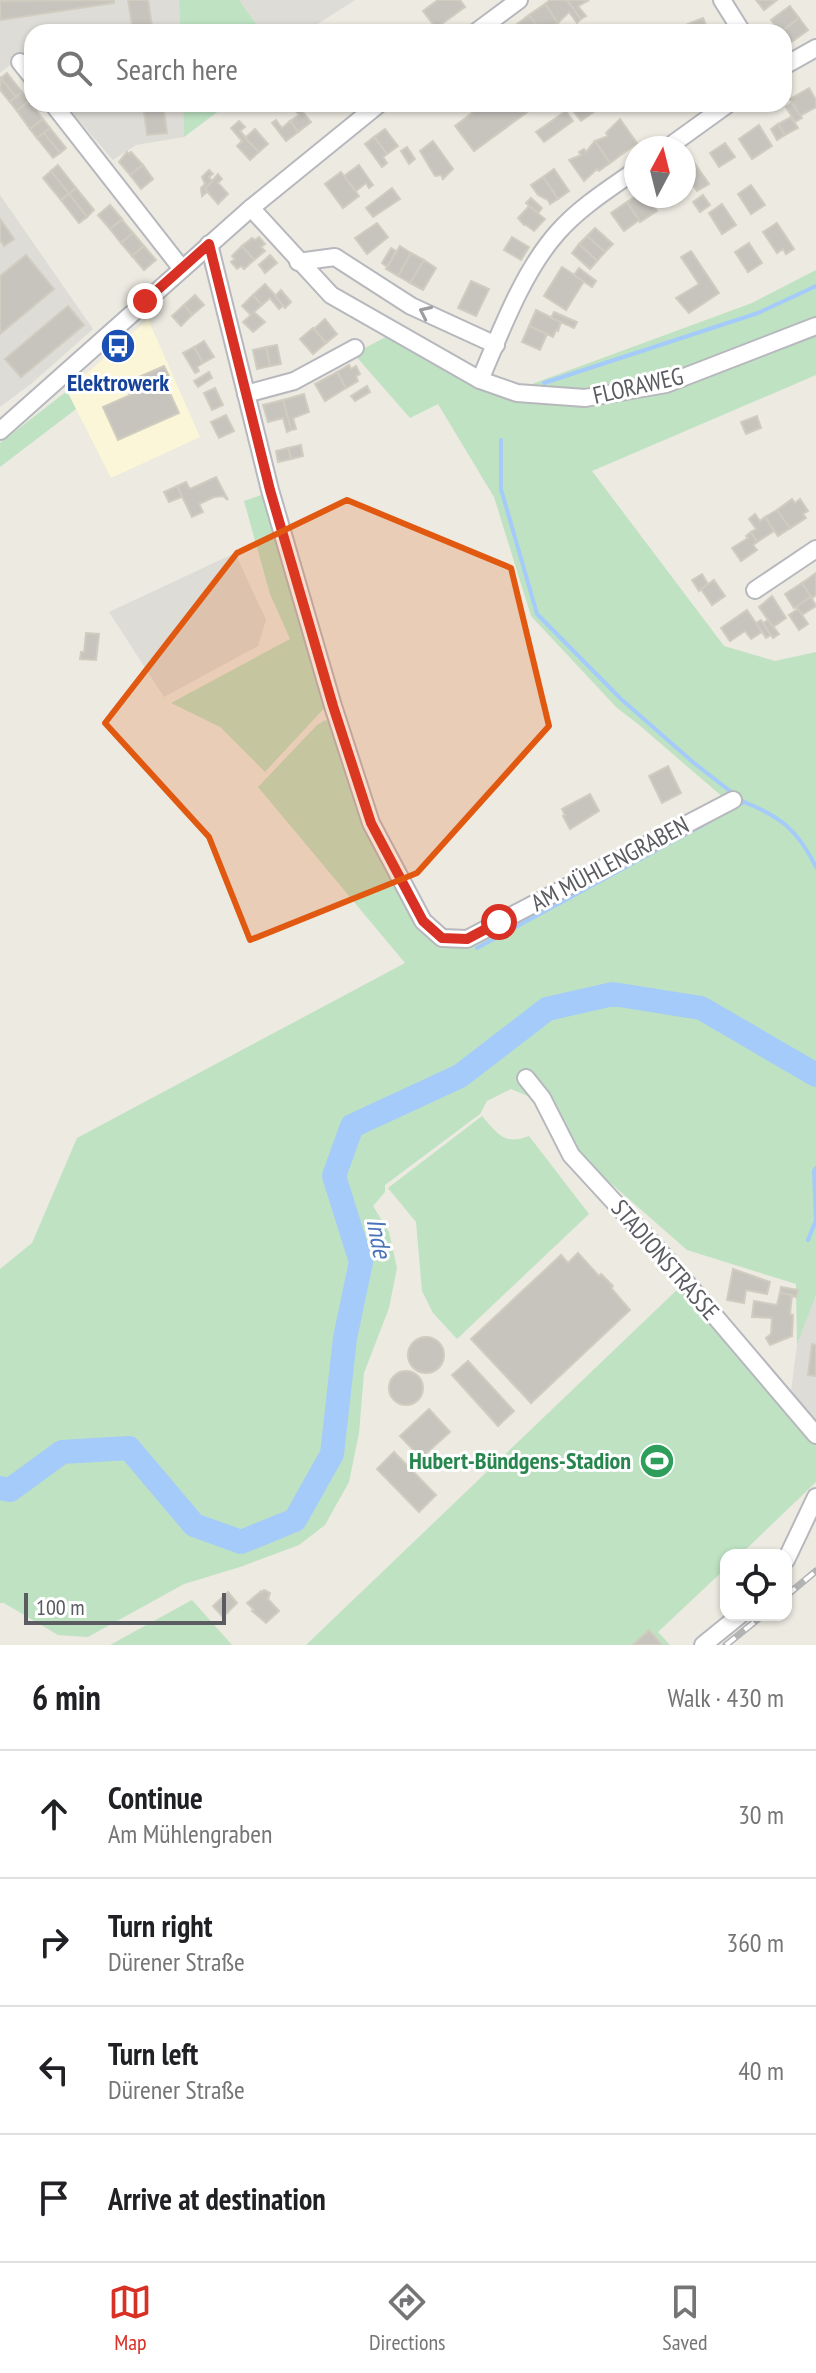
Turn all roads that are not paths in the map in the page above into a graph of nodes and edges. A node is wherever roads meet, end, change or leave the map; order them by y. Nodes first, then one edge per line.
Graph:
1 (519, 0) edge
2 (722, 0) edge
3 (487, 24) edge
4 (737, 24) edge
5 (816, 48) edge
6 (20, 62) dead end
7 (792, 62) edge
8 (24, 67) edge
9 (59, 112) edge
10 (369, 112) edge
11 (717, 112) edge
12 (684, 136) edge
13 (624, 179) edge
14 (251, 208) junction
15 (209, 244) junction
16 (298, 262) junction
17 (182, 269) junction
18 (816, 326) edge
19 (496, 345) junction
20 (355, 348) dead end
21 (480, 380) junction
22 (246, 394) junction
23 (0, 431) edge
24 (816, 549) edge
25 (755, 590) dead end
26 (733, 800) dead end
27 (526, 1078) dead end
28 (816, 1435) edge
29 (816, 1497) edge
30 (791, 1549) edge
31 (733, 1621) edge
32 (703, 1645) edge

1 - 3 street
2 - 4 street
5 - 7 street
6 - 8 street
9 - 17 street
10 - 14 street
11 - 12 street
13 - 19 street
14 - 15 street
14 - 16 street, FLORAWEG
15 - 17 street
15 - 22 street
19 -> 16 street
16 - 21 street, FLORAWEG
17 - 23 street
18 - 21 street, FLORAWEG
19 - 21 street
20 - 22 street
22 - 26 street, AM MÜHLENGRABEN
24 - 25 street
27 - 28 street, STADIONSTRASSE
29 - 30 street
31 - 32 street

